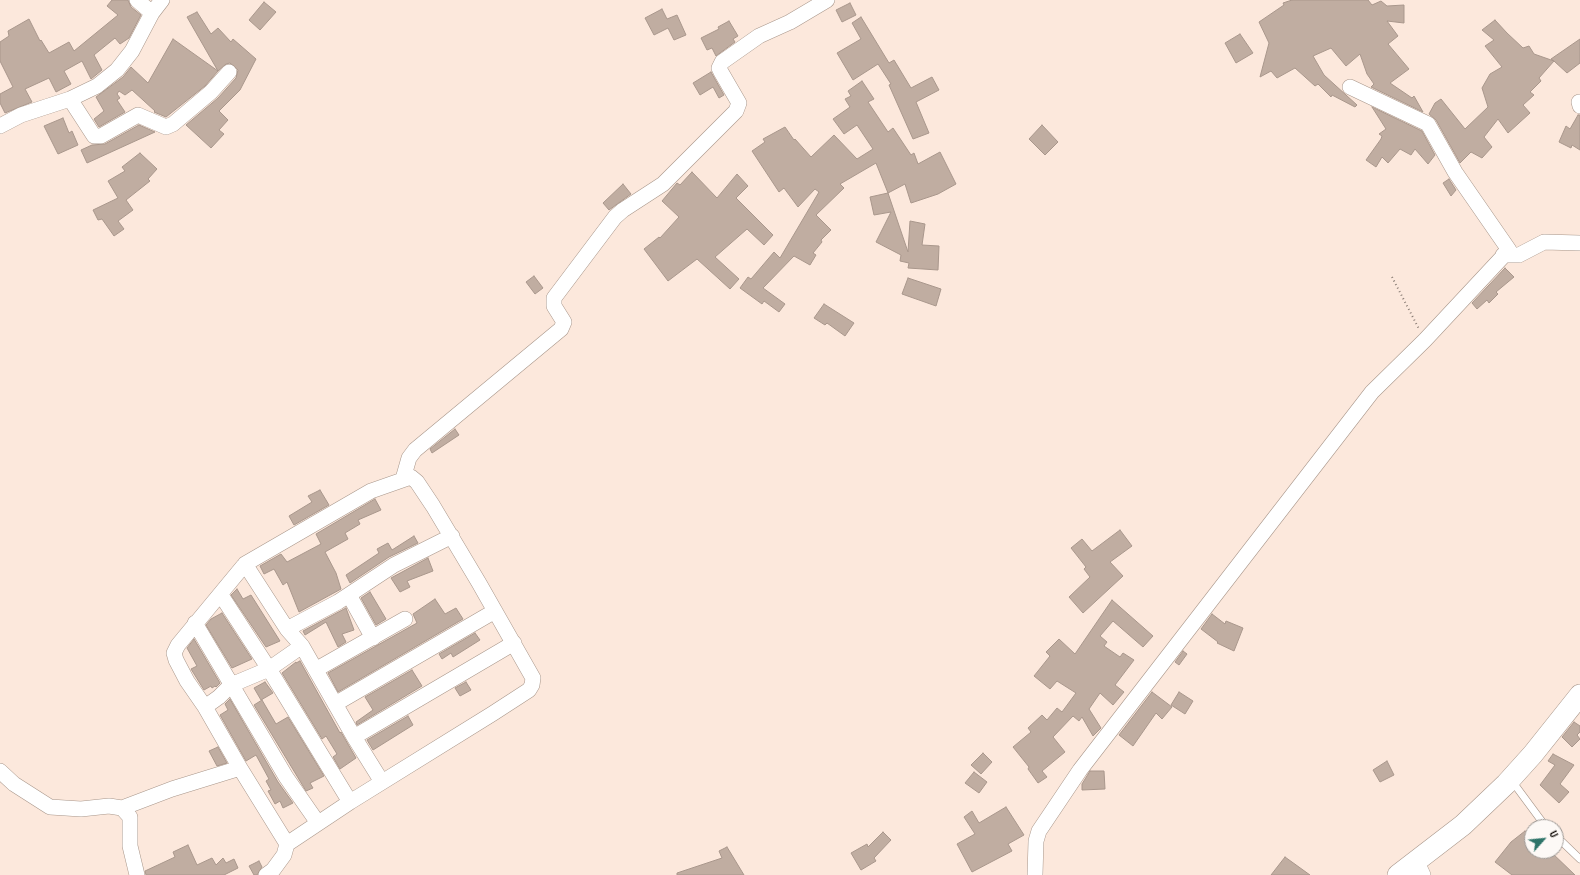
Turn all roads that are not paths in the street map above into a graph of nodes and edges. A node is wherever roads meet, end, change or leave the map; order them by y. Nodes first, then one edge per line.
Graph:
1 (137, 0) edge
2 (162, 0) edge
3 (827, 0) edge
4 (152, 13) junction
5 (229, 72) dead end
6 (1350, 88) dead end
7 (70, 98) junction
8 (0, 126) edge
9 (1580, 243) edge
10 (1503, 255) junction
11 (403, 479) junction
12 (452, 536) junction
13 (245, 564) junction
14 (221, 595) junction
15 (349, 595) junction
16 (495, 611) junction
17 (406, 619) dead end
18 (195, 623) junction
19 (287, 628) junction
20 (373, 638) junction
21 (514, 643) junction
22 (302, 646) junction
23 (317, 669) junction
24 (269, 670) junction
25 (231, 684) junction
26 (1580, 695) edge
27 (335, 704) junction
28 (205, 707) junction
29 (354, 737) junction
30 (240, 768) junction
31 (0, 771) edge
32 (1511, 780) junction
33 (382, 782) junction
34 (350, 802) junction
35 (122, 808) junction
36 (1540, 819) edge
37 (318, 823) junction
38 (287, 844) junction
39 (1564, 844) edge
40 (1580, 859) edge
41 (1420, 868) edge
42 (269, 874) edge
43 (137, 875) edge
44 (1035, 875) edge
45 (1398, 875) edge

1 - 4 street
2 - 4 street
3 - 11 street
4 - 7 street
5 - 7 street
6 - 10 street
7 - 8 street
9 - 10 street
10 - 44 street
11 - 12 street
11 - 13 street
12 - 15 street
12 - 16 street
13 - 14 street
13 - 19 street
14 - 18 street
14 - 24 street
15 - 19 street
15 - 20 street
16 - 21 street
16 - 27 street
17 - 20 street
18 - 25 street
18 - 28 street
19 - 22 street
20 - 23 street
21 - 29 street
21 - 33 street
22 - 23 street
22 - 24 street
23 - 27 street
24 - 25 street
24 - 34 street
25 - 28 street
25 - 37 street
26 - 32 street
27 - 29 street
28 - 30 street
29 - 33 street
30 - 35 street
30 - 38 street
31 - 35 street
32 - 36 lane
32 - 41 street
33 - 34 street
34 - 37 street
35 - 43 street
37 - 38 street
38 - 42 street
39 - 40 lane
41 - 45 street

